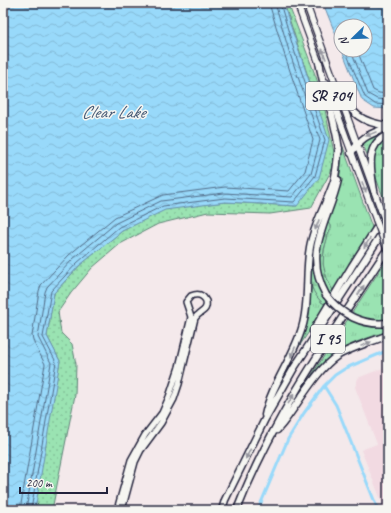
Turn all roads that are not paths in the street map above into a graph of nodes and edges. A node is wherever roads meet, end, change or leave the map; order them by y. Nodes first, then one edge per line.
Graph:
1 (297, 3) edge
2 (306, 3) edge
3 (319, 62) junction
4 (337, 91) junction
5 (388, 127) edge
6 (388, 135) edge
7 (357, 144) junction
8 (338, 148) junction
9 (351, 153) junction
10 (374, 190) junction
11 (385, 210) edge
12 (388, 224) edge
13 (388, 228) edge
14 (388, 248) edge
15 (388, 252) edge
16 (388, 323) edge
17 (388, 336) edge
18 (302, 355) junction
19 (265, 419) junction
20 (272, 434) junction
21 (117, 510) edge
22 (122, 510) edge
23 (222, 510) edge
24 (237, 510) edge

1 - 3 main road, SR 704
4 -> 2 main road, SR 704
3 - 8 highway
3 - 9 main road, SR 704
4 - 5 highway
4 - 7 main road, SR 704
5 -> 7 highway
6 - 10 highway
7 - 9 highway
7 - 10 main road, SR 704
8 - 16 highway, bridge
8 -> 19 highway
9 -> 15 main road, SR 704, bridge
10 - 11 main road, SR 704
11 - 13 main road, SR 704, bridge
11 -> 18 highway
12 - 18 highway, I 95
20 -> 14 highway, I 95
20 -> 17 highway
18 - 19 highway, I 95
19 -> 23 highway, I 95
20 - 24 highway, I 95
21 - 22 street

